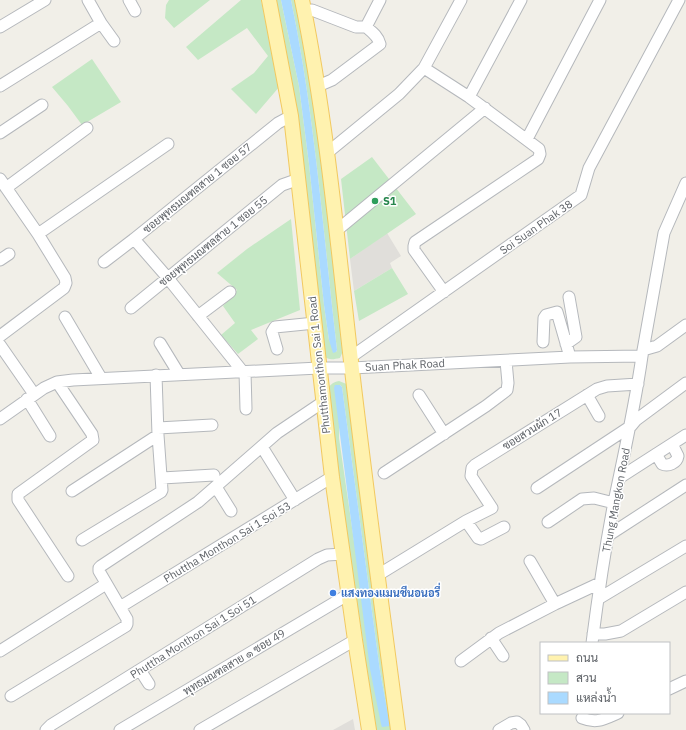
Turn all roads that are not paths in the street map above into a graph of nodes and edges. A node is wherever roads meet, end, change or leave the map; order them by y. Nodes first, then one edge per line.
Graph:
1 (45, 0) edge
2 (88, 0) edge
3 (129, 0) edge
4 (269, 0) edge
5 (380, 0) edge
6 (461, 0) edge
7 (521, 0) edge
8 (600, 0) edge
9 (679, 0) edge
10 (303, 5) edge
11 (135, 11) dead end
12 (101, 22) junction
13 (0, 27) edge
14 (366, 27) junction
15 (114, 41) dead end
16 (424, 68) junction
17 (0, 86) edge
18 (318, 86) junction
19 (469, 97) junction
20 (42, 105) dead end
21 (485, 108) junction
22 (291, 116) junction
23 (88, 128) dead end
24 (0, 133) edge
25 (527, 139) junction
26 (168, 144) dead end
27 (326, 153) junction
28 (299, 179) junction
29 (3, 183) edge
30 (686, 183) edge
31 (336, 231) junction
32 (38, 234) junction
33 (134, 239) junction
34 (104, 262) dead end
35 (167, 277) junction
36 (230, 292) dead end
37 (444, 292) junction
38 (569, 297) dead end
39 (131, 308) dead end
40 (198, 316) junction
41 (65, 317) dead end
42 (315, 323) junction
43 (686, 325) edge
44 (0, 336) edge
45 (543, 342) dead end
46 (160, 343) dead end
47 (566, 344) junction
48 (0, 345) edge
49 (277, 349) dead end
50 (643, 353) junction
51 (570, 358) junction
52 (506, 361) junction
53 (349, 364) junction
54 (322, 368) junction
55 (244, 372) junction
56 (179, 374) junction
57 (156, 375) junction
58 (101, 378) junction
59 (57, 382) junction
60 (686, 383) edge
61 (638, 384) junction
62 (419, 395) dead end
63 (586, 395) junction
64 (31, 397) junction
65 (323, 402) junction
66 (246, 409) dead end
67 (599, 416) dead end
68 (0, 419) edge
69 (212, 425) dead end
70 (630, 426) junction
71 (158, 432) junction
72 (444, 434) junction
73 (50, 436) dead end
74 (686, 436) edge
75 (672, 444) junction
76 (262, 447) junction
77 (656, 454) junction
78 (384, 473) dead end
79 (214, 475) dead end
80 (332, 477) junction
81 (162, 478) junction
82 (619, 478) junction
83 (686, 485) edge
84 (216, 487) junction
85 (537, 488) dead end
86 (72, 490) dead end
87 (296, 500) junction
88 (614, 503) junction
89 (231, 511) dead end
90 (466, 521) junction
91 (548, 522) dead end
92 (504, 527) dead end
93 (609, 535) junction
94 (82, 540) dead end
95 (686, 546) edge
96 (344, 554) junction
97 (530, 561) dead end
98 (378, 575) junction
99 (68, 576) dead end
100 (600, 583) junction
101 (106, 584) junction
102 (686, 592) edge
103 (349, 594) junction
104 (598, 599) junction
105 (554, 604) junction
106 (120, 607) junction
107 (491, 638) junction
108 (592, 639) edge
109 (355, 640) junction
110 (0, 651) edge
111 (503, 656) dead end
112 (461, 661) dead end
113 (140, 670) junction
114 (686, 681) edge
115 (149, 684) dead end
116 (670, 689) edge
117 (11, 696) dead end
118 (616, 714) edge
119 (582, 716) edge
120 (46, 730) edge
121 (120, 730) edge
122 (200, 730) edge
123 (369, 730) edge
124 (398, 730) edge
125 (499, 730) edge
126 (524, 730) edge
127 (582, 730) edge

1 - 13 street
2 - 12 street
3 - 11 street
4 - 22 main road, Phutthamonthon Sai 1 Road
5 - 14 street
6 - 16 street
7 - 19 street
8 - 25 street
9 - 37 street, Soi Suan Phak 38
10 - 14 street
10 - 18 main road
12 - 15 street
12 - 17 street
14 - 18 street
16 - 19 street
16 - 27 street
18 - 27 main road
19 - 21 street
20 - 24 street
21 - 25 street
21 - 31 street
22 - 28 main road, Phutthamonthon Sai 1 Road
22 - 33 street, ซอยพุทธมณฑลสาย 1 ซอย 57
23 - 29 street
25 - 37 street
26 - 32 street
27 - 31 main road
28 - 35 street, ซอยพุทธมณฑลสาย 1 ซอย 55
28 - 42 main road, Phutthamonthon Sai 1 Road
29 - 32 street
30 - 50 street
31 - 53 main road
32 - 44 street
33 - 34 street, ซอยพุทธมณฑลสาย 1 ซอย 57
33 - 35 street
35 - 39 street, ซอยพุทธมณฑลสาย 1 ซอย 55
35 - 40 street
36 - 40 street
37 - 53 street, Soi Suan Phak 38
38 - 47 street
40 - 55 street
41 - 58 street
42 - 49 street
42 - 54 main road, Phutthamonthon Sai 1 Road
43 - 50 street, Suan Phak Road
45 - 47 street
46 - 56 street
47 - 51 street
48 - 64 street
50 - 51 street, Suan Phak Road
50 - 61 street, Thung Mangkon Road
51 - 52 street, Suan Phak Road
52 - 53 street, Suan Phak Road
52 - 72 street
53 - 54 street, Suan Phak Road
53 - 98 main road
54 - 55 street, Suan Phak Road
54 - 65 main road, Phutthamonthon Sai 1 Road
55 - 56 street, Suan Phak Road
55 - 66 street
56 - 57 street, Suan Phak Road
57 - 58 street, Suan Phak Road
57 - 71 street
58 - 59 street, Suan Phak Road
59 - 64 street, Suan Phak Road
59 - 99 street
60 - 70 street
61 - 63 street, ซอยสวนผัก 17
61 - 70 street, Thung Mangkon Road
62 - 72 street
63 - 67 street
63 - 90 street, ซอยสวนผัก 17
64 - 68 street, Suan Phak Road
64 - 73 street
65 - 76 street
65 - 80 main road, Phutthamonthon Sai 1 Road
69 - 71 street
70 - 82 street, Thung Mangkon Road
70 - 85 street
71 - 81 street
71 - 86 street
72 - 78 street
74 - 75 street
75 - 77 street
75 - 77 street
76 - 84 street
76 - 87 street
77 - 82 street
79 - 81 street
80 - 87 street, Phuttha Monthon Sai 1 Soi 53
80 - 96 main road, Phutthamonthon Sai 1 Road
81 - 94 street
82 - 88 street, Thung Mangkon Road
83 - 93 street
84 - 89 street
84 - 101 street
87 - 106 street, Phuttha Monthon Sai 1 Soi 53
88 - 91 street
88 - 93 street, Thung Mangkon Road
90 - 92 street
90 - 98 street
93 - 100 street, Thung Mangkon Road
95 - 104 street
96 - 103 main road, Phutthamonthon Sai 1 Road
96 - 113 street, Phuttha Monthon Sai 1 Soi 51
97 - 105 street
98 - 124 main road
100 - 104 street, Thung Mangkon Road
100 - 105 street
101 - 106 street
101 - 110 street
102 - 108 street
103 - 109 main road, Phutthamonthon Sai 1 Road
103 - 121 street, พุทธมณฑลสาย ๑ ซอย 49
104 - 108 street, Thung Mangkon Road
105 - 107 street
106 - 117 street
107 - 111 street
107 - 112 street
109 - 122 street
109 - 123 main road, Phutthamonthon Sai 1 Road
113 - 115 street
113 - 120 street, Phuttha Monthon Sai 1 Soi 51
114 - 116 street
118 - 119 street
119 - 127 street
125 - 126 street

